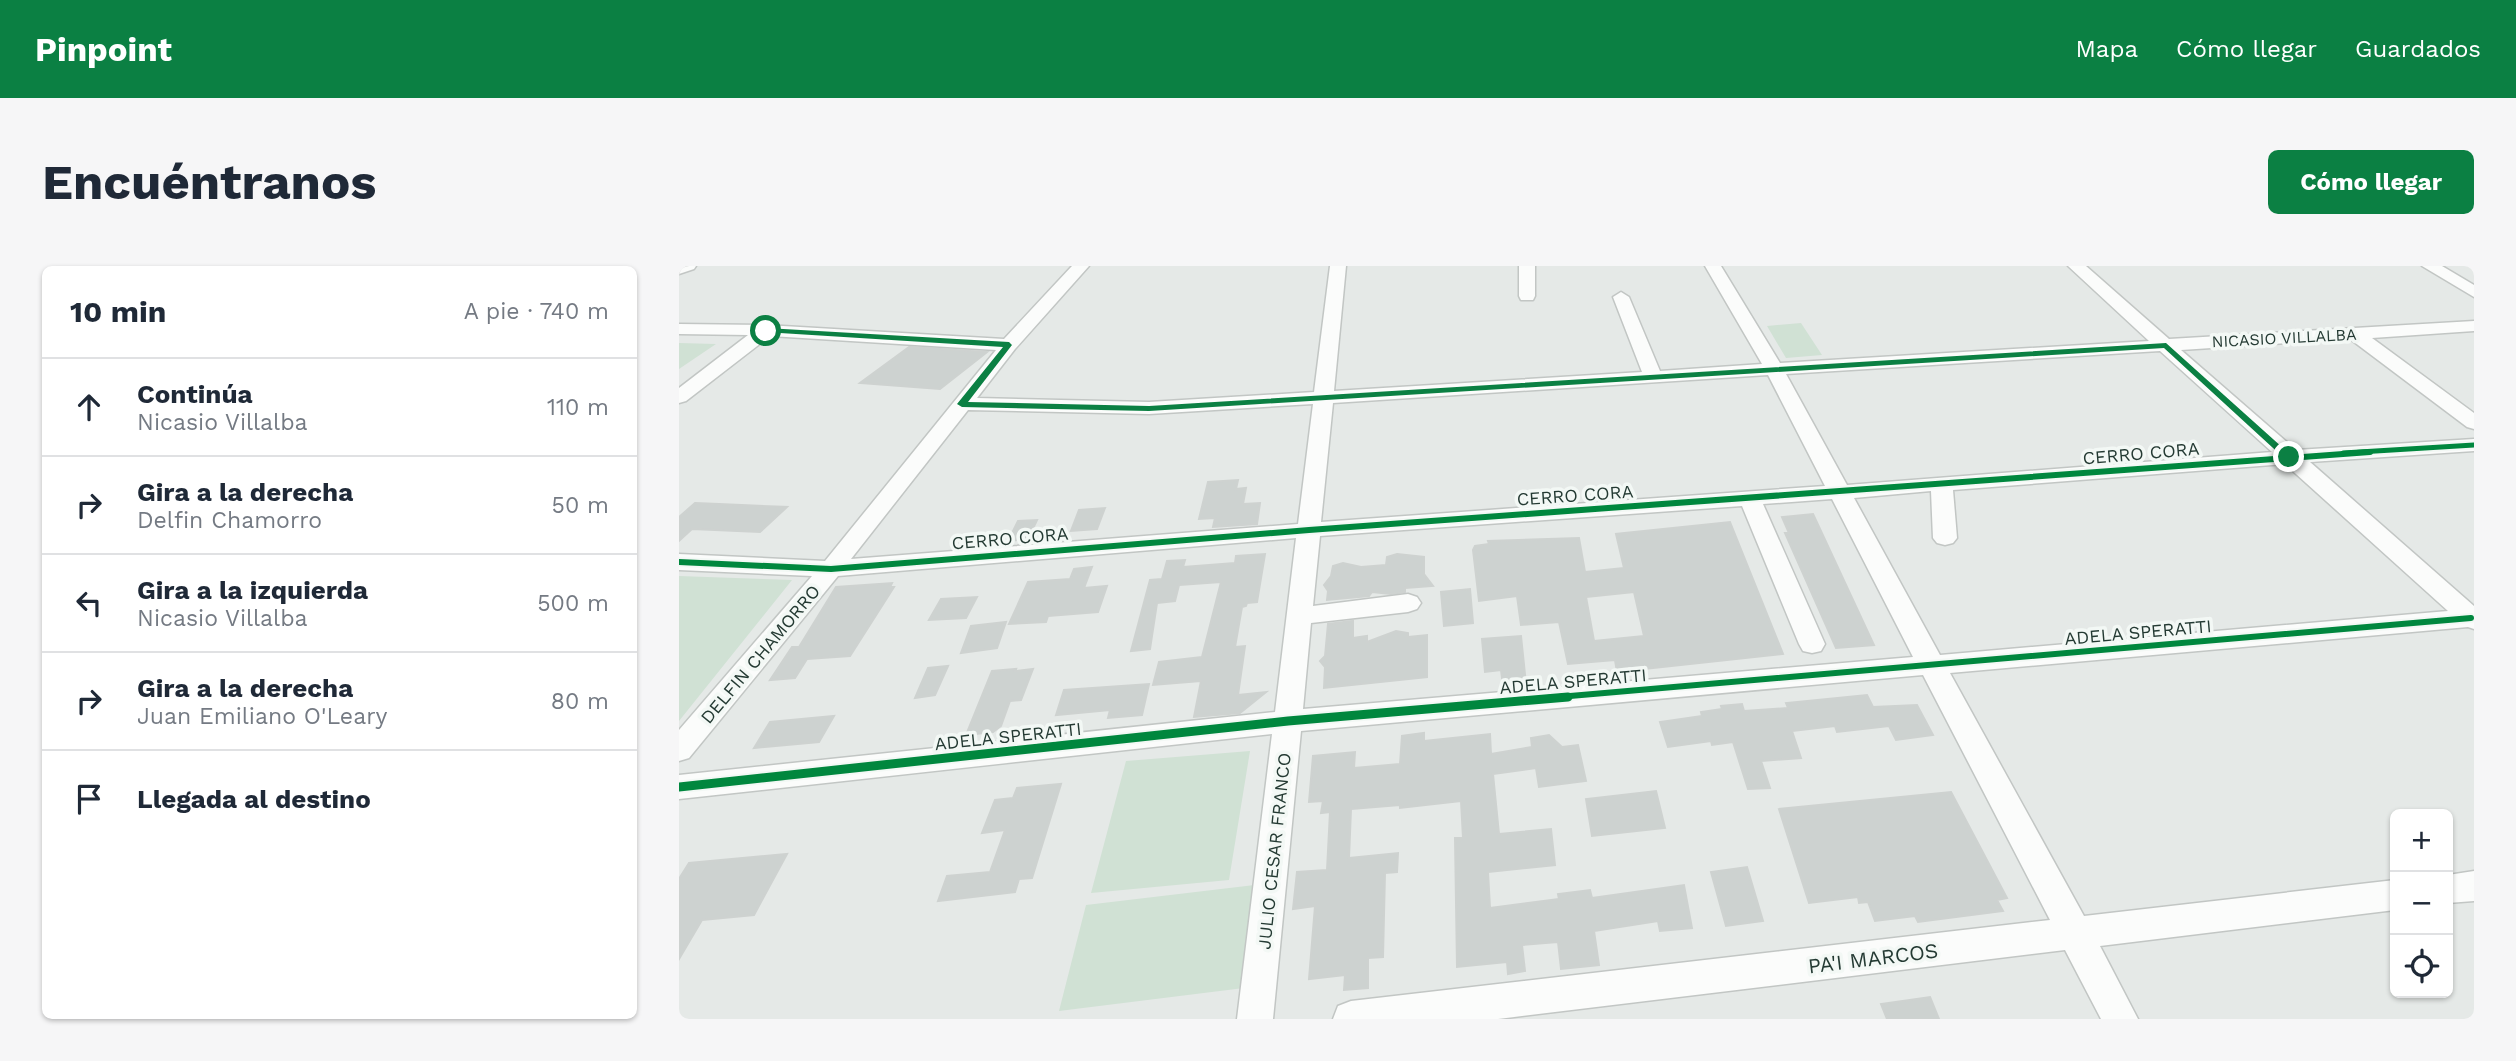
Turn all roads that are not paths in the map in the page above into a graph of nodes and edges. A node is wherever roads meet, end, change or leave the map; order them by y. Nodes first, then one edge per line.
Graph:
1 (688, 266) edge
2 (1081, 266) edge
3 (1338, 266) edge
4 (1527, 266) edge
5 (1713, 266) edge
6 (2076, 266) edge
7 (2442, 268) edge
8 (679, 269) edge
9 (2474, 292) edge
10 (1527, 296) dead end
11 (1621, 297) dead end
12 (2474, 326) edge
13 (679, 329) edge
14 (766, 331) junction
15 (2355, 334) junction
16 (1009, 345) junction
17 (2166, 345) junction
18 (1775, 371) junction
19 (1654, 378) junction
20 (679, 397) edge
21 (1323, 398) junction
22 (962, 404) junction
23 (2474, 423) edge
24 (2474, 446) edge
25 (2289, 457) junction
26 (1942, 484) junction
27 (1840, 492) junction
28 (1750, 499) junction
29 (1309, 530) junction
30 (1945, 538) dead end
31 (679, 562) edge
32 (831, 569) junction
33 (1408, 603) dead end
34 (1300, 616) junction
35 (2473, 619) edge
36 (1812, 644) dead end
37 (1934, 666) junction
38 (1288, 721) junction
39 (679, 750) edge
40 (679, 787) edge
41 (2474, 886) edge
42 (2453, 888) edge
43 (2390, 896) edge
44 (2075, 934) junction
45 (1255, 1019) edge
46 (1351, 1019) edge
47 (2120, 1019) edge

1 - 8 street
2 - 16 street, DELFIN CHAMORRO
3 - 21 street, JULIO CESAR FRANCO
4 - 10 street
5 - 18 street
6 - 17 street
7 - 9 street
11 - 19 street
12 - 15 street, NICASIO VILLALBA
13 - 14 street
14 - 16 street
14 - 20 street
15 - 17 street, NICASIO VILLALBA
15 - 23 street
16 - 22 street, DELFIN CHAMORRO
17 - 18 street, NICASIO VILLALBA
17 - 25 street
18 - 19 street, NICASIO VILLALBA
18 - 27 street
19 - 21 street, NICASIO VILLALBA
21 - 22 street, NICASIO VILLALBA
21 - 29 street, JULIO CESAR FRANCO
22 - 32 street, DELFIN CHAMORRO
24 - 25 street, CERRO CORA
25 - 26 street, CERRO CORA
25 - 35 street
26 - 27 street, CERRO CORA
26 - 30 street
27 - 28 street, CERRO CORA
27 - 37 street
28 - 29 street, CERRO CORA
28 - 36 street
29 - 32 street, CERRO CORA
29 - 34 street, JULIO CESAR FRANCO
31 - 32 street, CERRO CORA
32 - 39 street, DELFIN CHAMORRO
33 - 34 street
34 - 38 street, JULIO CESAR FRANCO
35 - 37 street, ADELA SPERATTI
37 - 38 street, ADELA SPERATTI
37 - 44 street
38 - 40 street, ADELA SPERATTI
38 - 45 street, JULIO CESAR FRANCO
41 - 42 street
43 - 44 street, PA'I MARCOS
44 - 46 street, PA'I MARCOS
44 - 47 street

